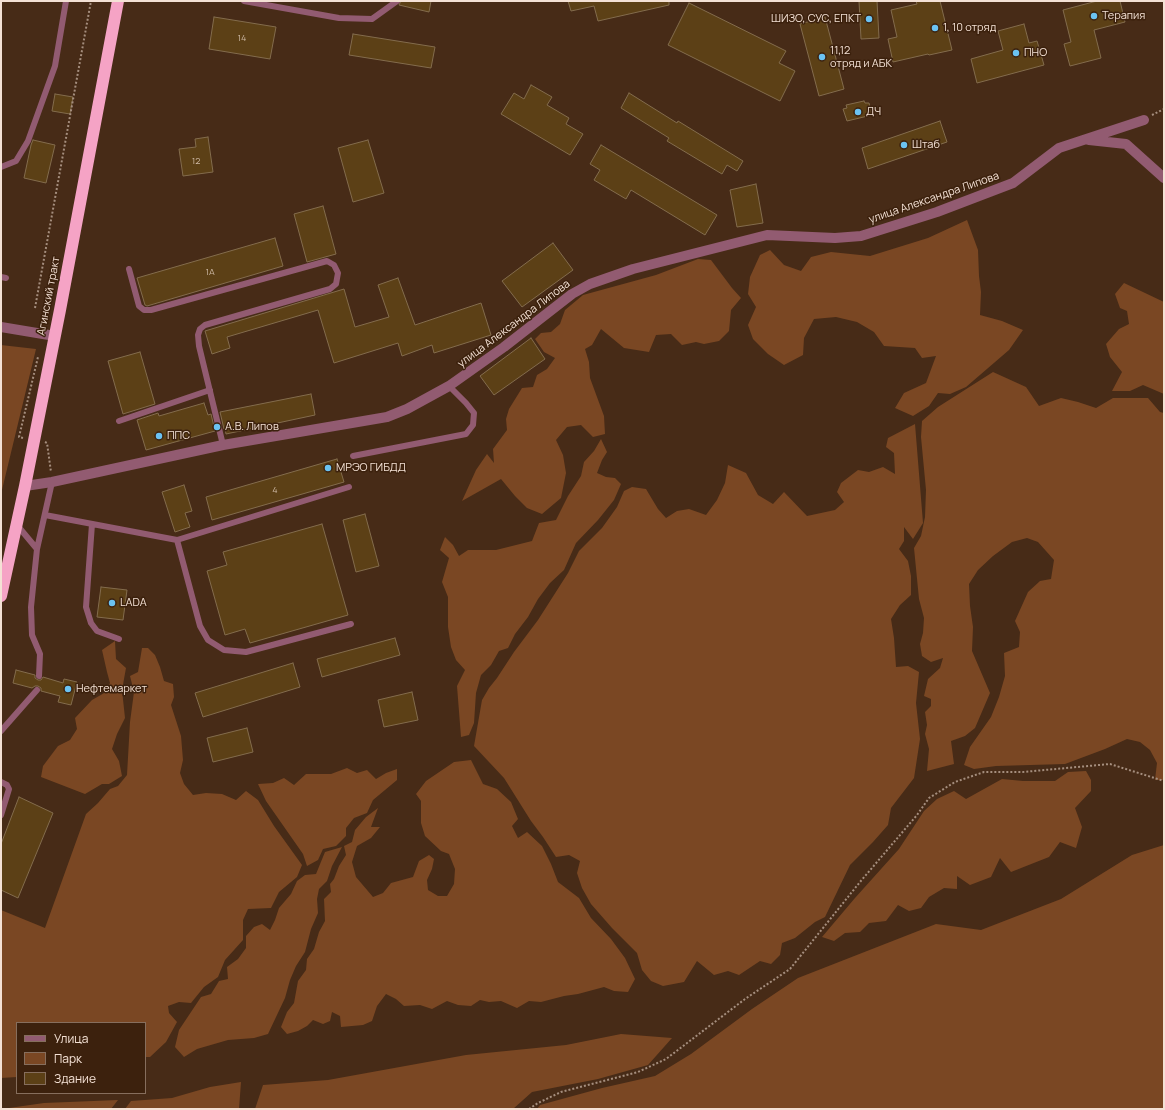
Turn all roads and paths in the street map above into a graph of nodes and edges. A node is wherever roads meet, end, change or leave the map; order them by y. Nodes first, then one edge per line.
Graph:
1 (66, 1) edge
2 (91, 1) edge
3 (118, 1) edge
4 (244, 1) edge
5 (397, 1) edge
6 (1164, 108) edge
7 (1144, 120) joint
8 (1085, 140) junction
9 (1, 167) edge
10 (1164, 178) edge
11 (129, 269) dead end
12 (35, 308) dead end
13 (1, 327) edge
14 (55, 336) junction
15 (38, 355) dead end
16 (449, 386) junction
17 (210, 390) junction
18 (119, 421) dead end
19 (19, 437) dead end
20 (47, 443) dead end
21 (223, 445) junction
22 (353, 456) dead end
23 (52, 482) junction
24 (25, 486) junction
25 (349, 487) dead end
26 (45, 515) junction
27 (92, 524) junction
28 (17, 525) junction
29 (177, 540) junction
30 (37, 549) junction
31 (1, 596) edge
32 (351, 624) dead end
33 (119, 639) dead end
34 (39, 676) dead end
35 (37, 690) dead end
36 (1, 731) edge
37 (1, 782) edge
38 (1164, 782) edge
39 (1, 815) edge
40 (529, 1109) edge

1 - 9 lane
2 - 12 path
3 - 14 highway, Агинский тракт
4 - 5 lane
6 - 7 path
7 - 8 street, улица Александра Липова
8 - 10 street
8 - 16 street, улица Александра Липова
11 - 17 lane
13 - 14 street
14 - 24 highway, Агинский тракт
15 - 19 path
16 - 21 street, улица Александра Липова
16 - 22 lane
17 - 18 lane
17 - 21 lane
20 - 23 path
21 - 23 street, улица Александра Липова
23 - 24 street, улица Александра Липова
23 - 26 lane
24 - 28 highway, Агинский тракт
25 - 29 lane
26 - 27 lane
26 - 30 lane
27 - 29 lane
27 - 33 lane
28 - 30 lane
28 - 31 highway, Агинский тракт
29 - 32 lane
30 - 34 lane
35 - 36 lane
37 - 39 lane
38 - 40 path

